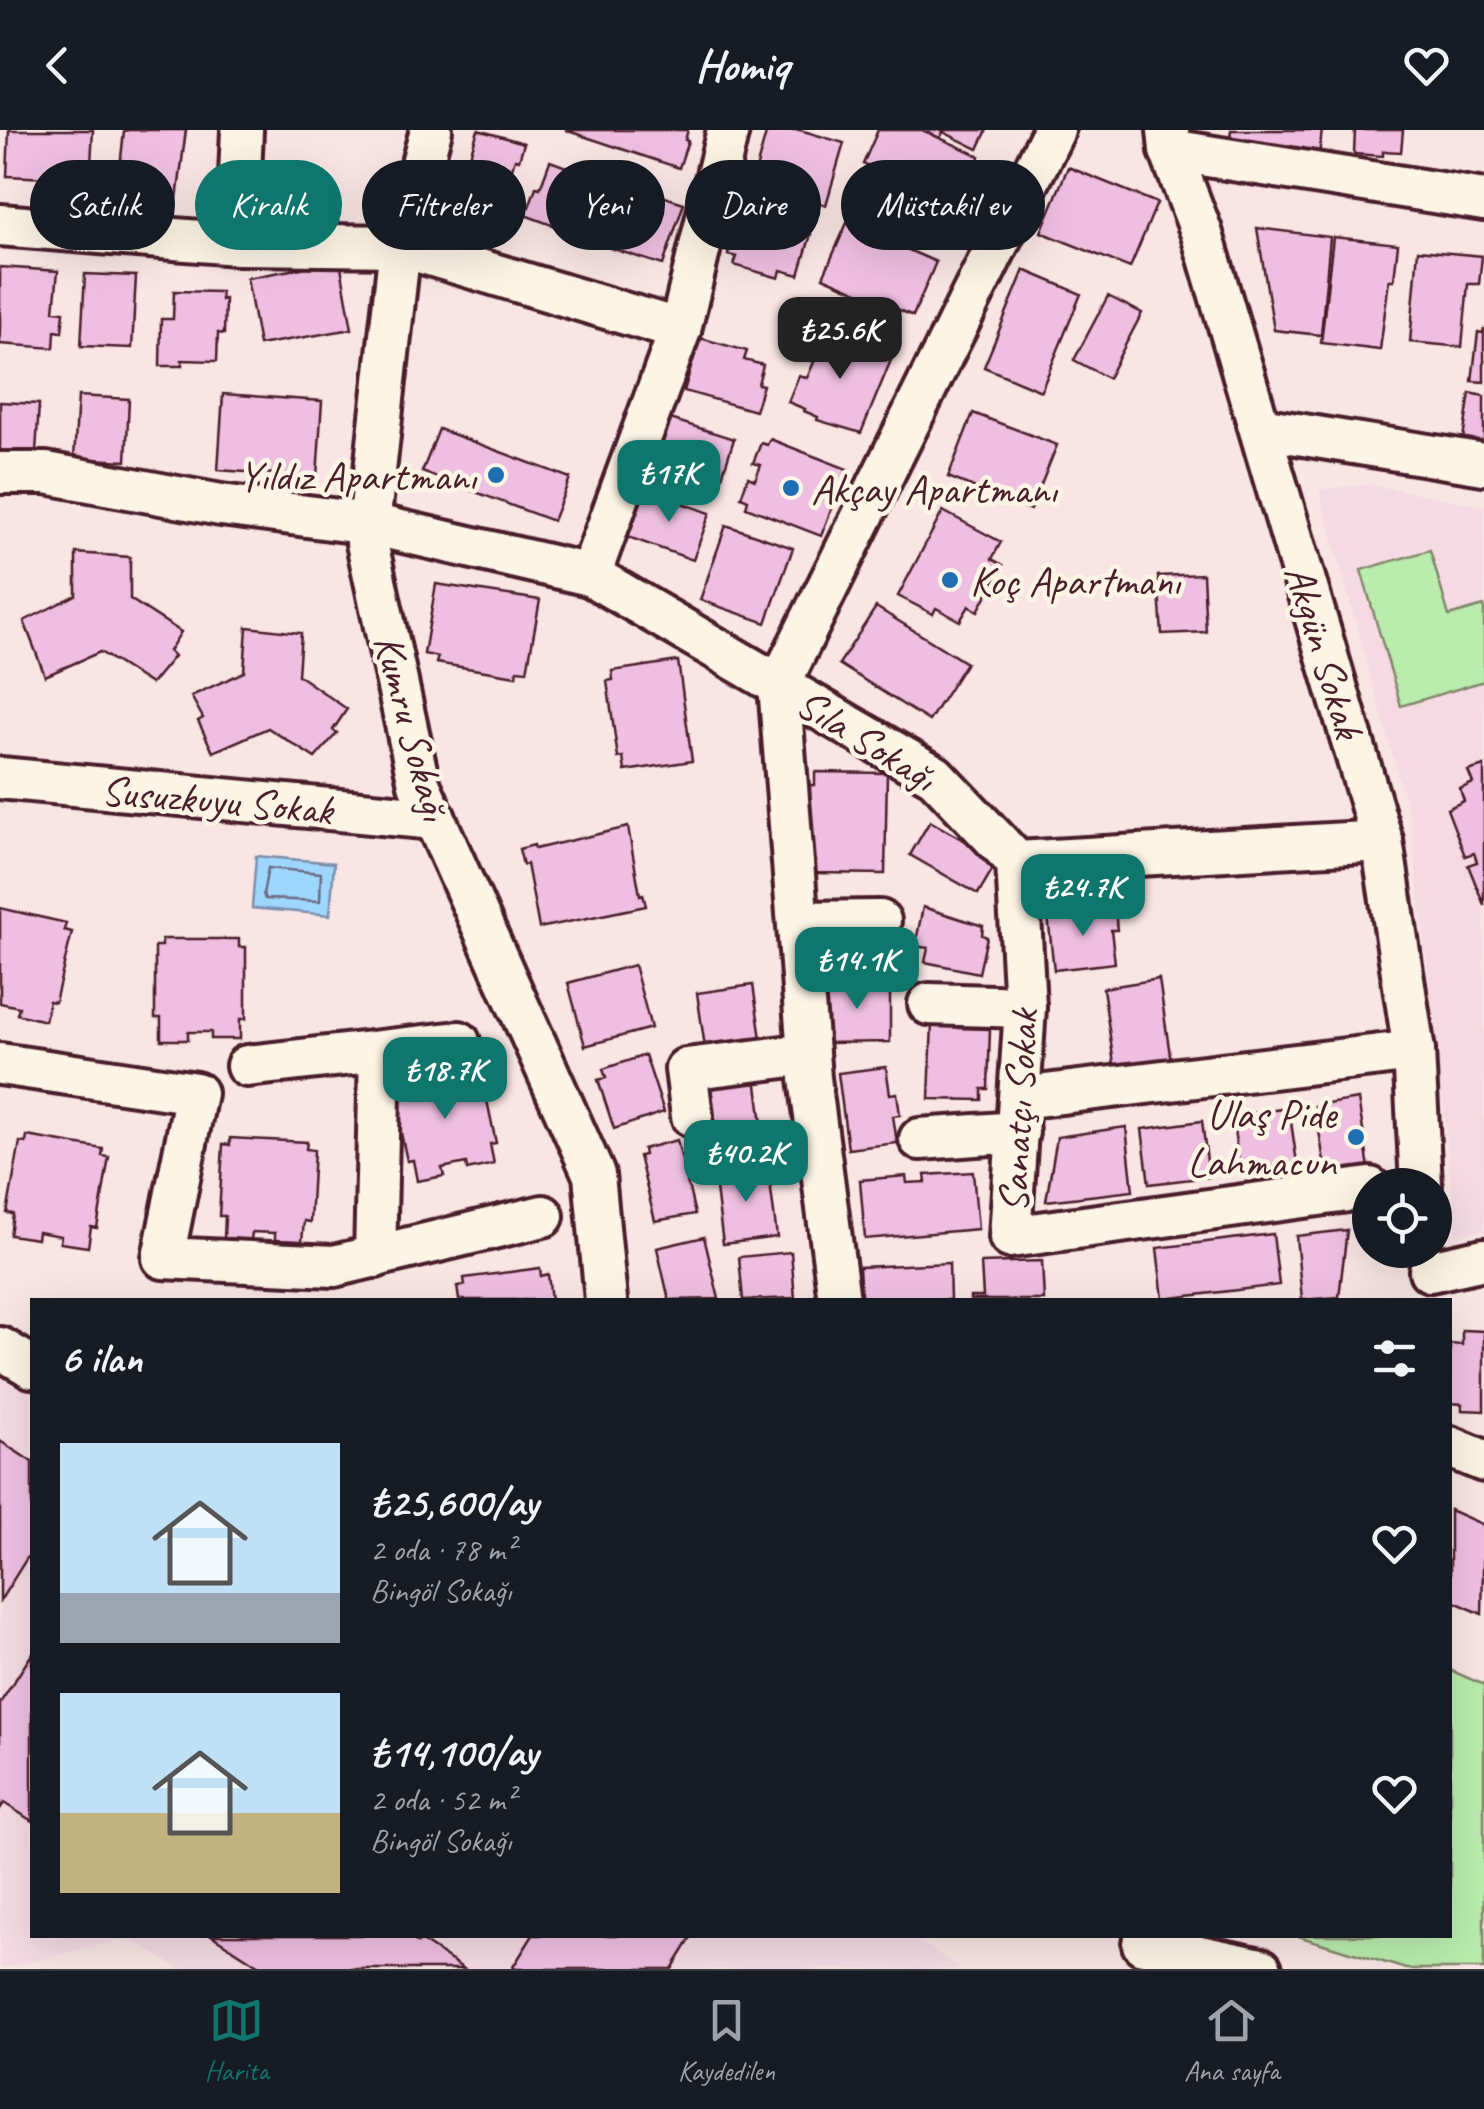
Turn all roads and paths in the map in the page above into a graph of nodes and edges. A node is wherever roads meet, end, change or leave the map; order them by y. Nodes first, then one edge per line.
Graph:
1 (242, 130) edge
2 (431, 130) edge
3 (728, 130) edge
4 (1054, 130) edge
5 (1169, 140) edge
6 (240, 160) edge
7 (423, 160) edge
8 (1484, 200) edge
9 (0, 225) edge
10 (195, 241) edge
11 (400, 250) edge
12 (413, 250) edge
13 (680, 330) junction
14 (1260, 428) junction
15 (1484, 464) edge
16 (0, 473) edge
17 (370, 524) junction
18 (590, 575) junction
19 (780, 685) junction
20 (0, 778) edge
21 (435, 819) junction
22 (1382, 840) junction
23 (1017, 862) junction
24 (880, 921) dead end
25 (798, 922) junction
26 (929, 1004) dead end
27 (1025, 1007) junction
28 (459, 1042) dead end
29 (1414, 1051) junction
30 (380, 1053) junction
31 (808, 1054) junction
32 (0, 1064) edge
33 (247, 1066) dead end
34 (1019, 1115) junction
35 (692, 1116) dead end
36 (920, 1139) dead end
37 (1412, 1168) edge
38 (1352, 1190) edge
39 (542, 1216) dead end
40 (374, 1256) junction
41 (1484, 1259) edge
42 (1425, 1274) edge
43 (304, 1283) edge
44 (606, 1298) edge
45 (839, 1298) edge
46 (0, 1348) edge
47 (30, 1365) edge
48 (1452, 1448) edge
49 (1484, 1461) edge
50 (1130, 1939) edge
51 (1179, 1969) edge
52 (1261, 1969) edge

1 - 6 street
2 - 7 street, Kumru Sokağı
3 - 13 street
4 - 19 street
5 - 8 street
5 - 14 street, Akgün Sokak
9 - 10 street
11 - 17 street, Kumru Sokağı
12 - 13 street
13 - 18 street
14 - 15 street
14 - 22 street, Akgün Sokak
16 - 17 street, Sıla Sokağı
17 - 18 street, Sıla Sokağı
17 - 21 street, Kumru Sokağı
18 - 19 street, Sıla Sokağı
19 - 23 street, Sıla Sokağı
19 - 25 street
20 - 21 street, Susuzkuyu Sokak
21 - 44 street, Kumru Sokağı
22 - 23 street
22 - 29 street, Akgün Sokak
23 - 27 street, Sanatçı Sokak
24 - 25 street
25 - 31 street
26 - 27 street
27 - 34 street, Sanatçı Sokak
28 - 30 street
29 - 34 street
29 - 37 street, Akgün Sokak
30 - 33 street
30 - 40 street
31 - 35 street
31 - 45 street
32 - 43 street
34 - 36 street
34 - 38 street, Sanatçı Sokak
39 - 40 street
40 - 43 street
41 - 42 street
46 - 47 street
48 - 49 street
50 - 51 street
50 - 52 street

